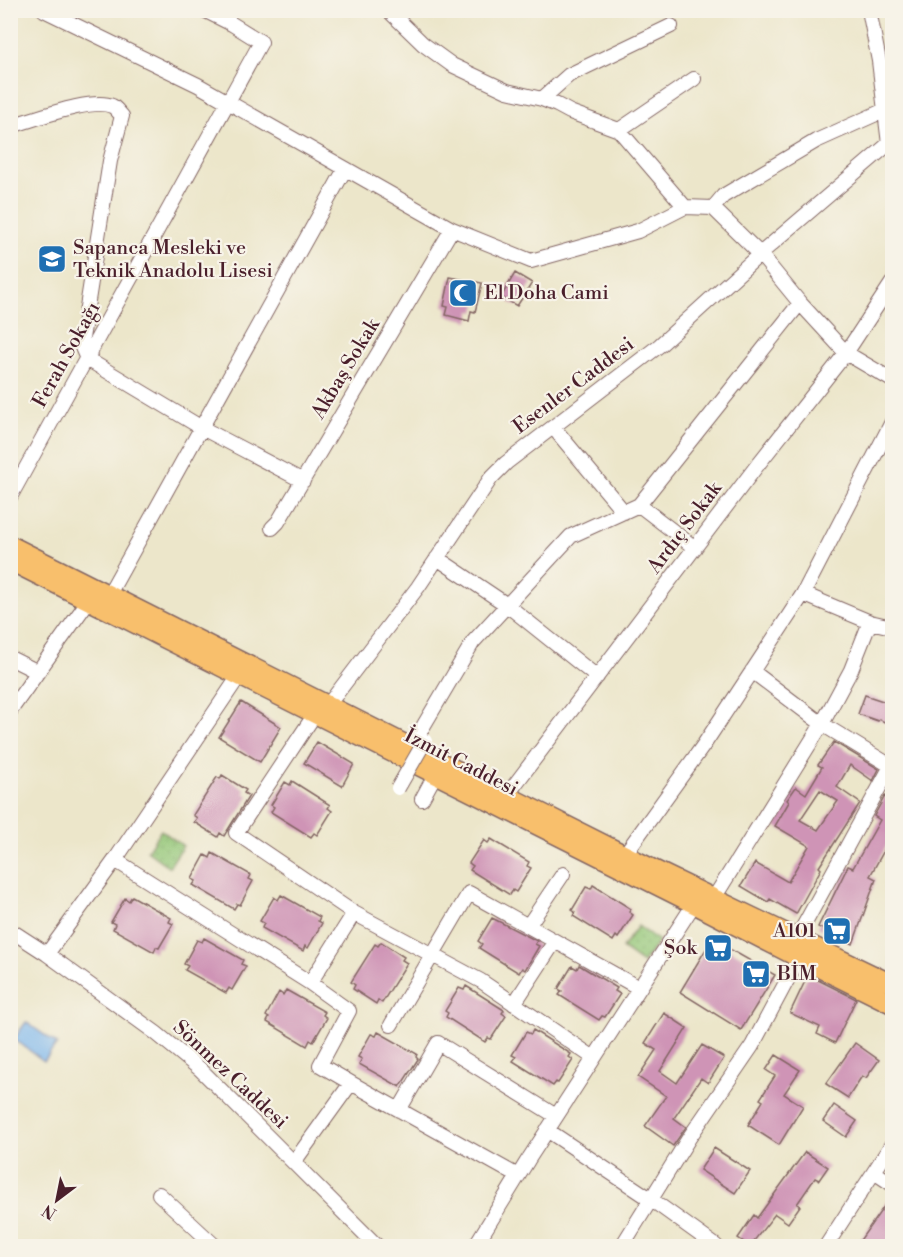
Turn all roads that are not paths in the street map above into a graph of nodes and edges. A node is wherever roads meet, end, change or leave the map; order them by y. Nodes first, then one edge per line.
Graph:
1 (44, 10) edge
2 (204, 10) edge
3 (388, 10) edge
4 (870, 10) edge
5 (671, 26) dead end
6 (694, 79) dead end
7 (542, 99) junction
8 (228, 103) junction
9 (885, 110) junction
10 (10, 126) edge
11 (619, 130) junction
12 (891, 143) edge
13 (345, 169) junction
14 (686, 207) junction
15 (713, 208) junction
16 (452, 229) junction
17 (760, 254) junction
18 (892, 283) edge
19 (800, 303) junction
20 (846, 353) junction
21 (87, 359) junction
22 (892, 380) edge
23 (892, 422) edge
24 (554, 426) junction
25 (202, 428) junction
26 (303, 481) junction
27 (10, 497) edge
28 (639, 505) junction
29 (624, 512) junction
30 (272, 528) dead end
31 (10, 545) edge
32 (695, 548) junction
33 (437, 558) junction
34 (10, 561) edge
35 (110, 594) junction
36 (803, 594) junction
37 (89, 600) junction
38 (507, 605) junction
39 (870, 622) junction
40 (892, 627) edge
41 (10, 658) edge
42 (752, 671) junction
43 (38, 672) junction
44 (238, 676) junction
45 (597, 677) junction
46 (321, 710) junction
47 (10, 711) edge
48 (822, 724) junction
49 (418, 744) junction
50 (435, 775) junction
51 (398, 788) dead end
52 (507, 795) junction
53 (422, 799) dead end
54 (625, 854) junction
55 (115, 860) junction
56 (562, 874) dead end
57 (714, 898) junction
58 (694, 904) junction
59 (354, 913) junction
60 (528, 926) junction
61 (10, 930) edge
62 (797, 938) junction
63 (555, 941) junction
64 (46, 954) junction
65 (432, 955) junction
66 (799, 958) junction
67 (310, 983) junction
68 (892, 984) edge
69 (639, 988) junction
70 (514, 1004) junction
71 (892, 1004) edge
72 (391, 1025) dead end
73 (594, 1058) junction
74 (351, 1083) junction
75 (399, 1110) junction
76 (556, 1116) junction
77 (547, 1130) junction
78 (892, 1144) edge
79 (294, 1162) junction
80 (874, 1172) junction
81 (518, 1176) junction
82 (892, 1184) edge
83 (159, 1194) dead end
84 (652, 1200) junction
85 (215, 1246) edge
86 (377, 1246) edge
87 (475, 1246) edge
88 (622, 1246) edge
89 (716, 1246) edge
90 (826, 1246) edge

1 - 8 street
2 - 8 street, Ferah Sokağı
3 - 7 street
4 - 9 street
5 - 7 street
6 - 11 street
7 - 11 street
8 - 13 street
8 - 21 street, Ferah Sokağı
9 - 12 street
9 - 15 street
10 - 21 street
11 - 14 street
12 - 17 street, Esenler Caddesi
13 - 16 street
13 - 25 street
14 - 15 street
14 - 16 street
15 - 17 street
16 - 26 street, Akbaş Sokak
17 - 19 street
17 - 24 street, Esenler Caddesi
18 - 20 street, Ardıç Sokak
19 - 20 street
19 - 28 street
20 - 22 street
20 - 32 street, Ardıç Sokak
21 - 25 street
21 - 27 street, Ferah Sokağı
23 - 36 street
24 - 29 street
24 - 33 street, Esenler Caddesi
25 - 26 street
25 - 35 street
26 - 30 street, Akbaş Sokak
28 - 29 street
28 - 32 street
29 - 38 street
31 - 35 main road, İzmit Caddesi
32 - 45 street, Ardıç Sokak
33 - 38 street
33 - 46 street, Esenler Caddesi
34 - 37 main road, İzmit Caddesi
35 - 46 main road, İzmit Caddesi
36 - 39 street
36 - 42 street
37 - 43 street
37 - 44 main road, İzmit Caddesi
38 - 45 street
38 - 49 street
39 - 40 street
39 - 48 street
41 - 43 street
42 - 48 street
42 - 54 street
43 - 47 street
44 - 46 main road, İzmit Caddesi
44 - 55 street
45 - 52 street, Ardıç Sokak
46 - 49 main road, İzmit Caddesi
46 - 50 main road, İzmit Caddesi
46 - 59 street, Esenler Caddesi
48 - 57 street
48 - 62 street
49 - 51 street, bridge
49 - 52 main road, İzmit Caddesi
50 - 53 street
50 - 58 main road, İzmit Caddesi
52 - 54 main road, İzmit Caddesi
54 - 57 main road, İzmit Caddesi
55 - 64 street
55 - 67 street
56 - 60 street
57 - 62 main road, İzmit Caddesi
58 - 66 main road, İzmit Caddesi
58 - 69 street
59 - 65 street
59 - 67 street
60 - 63 street
60 - 65 street
61 - 64 street, Sönmez Caddesi
62 - 68 main road, İzmit Caddesi
63 - 69 street
63 - 70 street
64 - 79 street, Sönmez Caddesi
65 - 70 street
65 - 72 street
66 - 71 main road, İzmit Caddesi
66 - 84 street
67 - 74 street
69 - 73 street
70 - 73 street
73 - 76 street
74 - 75 street
74 - 79 street
75 - 76 street
75 - 81 street
76 - 77 street
77 - 81 street
77 - 84 street
78 - 80 street
79 - 86 street, Sönmez Caddesi
80 - 82 street
80 - 90 street
81 - 87 street
83 - 85 street
84 - 88 street
84 - 89 street

